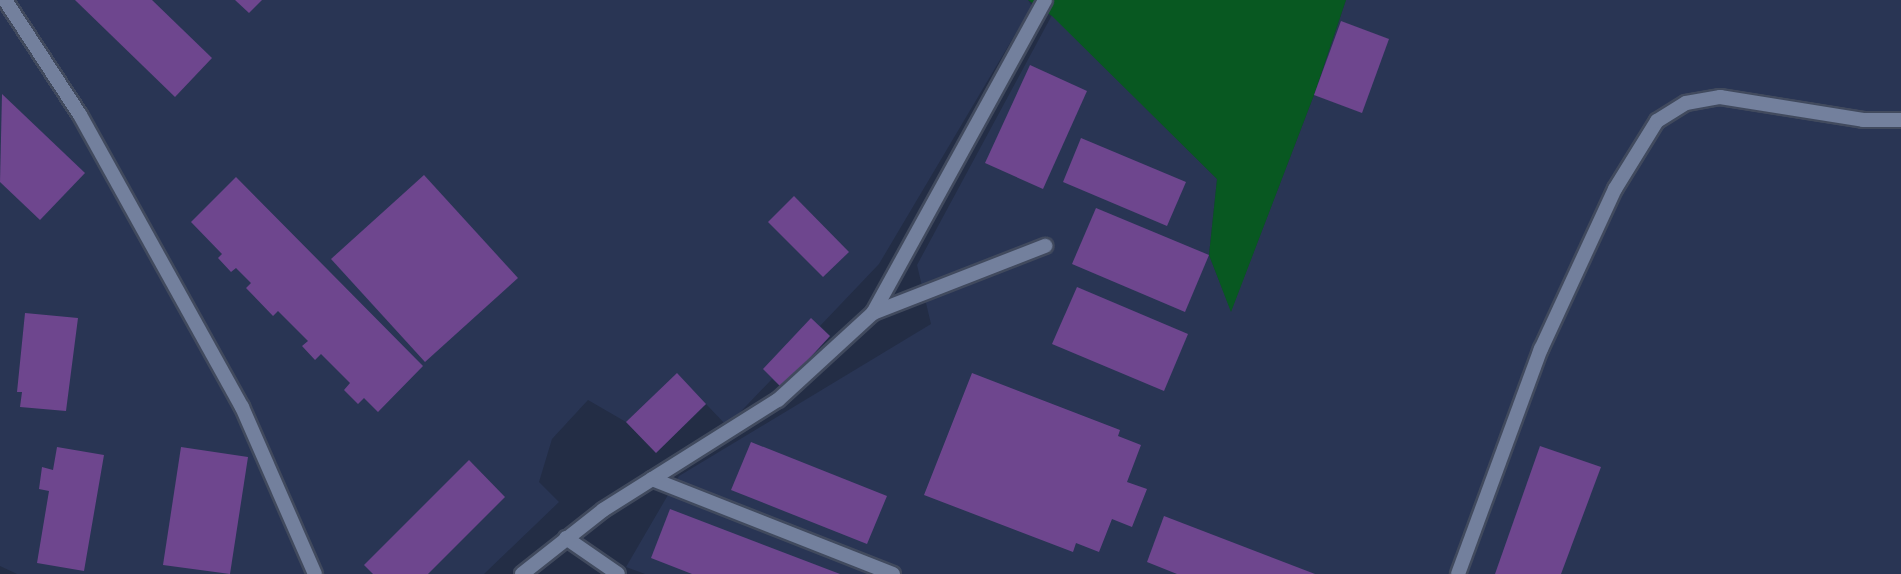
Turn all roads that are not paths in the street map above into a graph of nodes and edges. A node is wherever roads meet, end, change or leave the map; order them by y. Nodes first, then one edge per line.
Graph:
1 (5, 0) edge
2 (1045, 0) edge
3 (1901, 120) edge
4 (1045, 246) dead end
5 (873, 314) junction
6 (652, 479) junction
7 (566, 538) junction
8 (315, 574) edge
9 (522, 574) edge
10 (618, 574) edge
11 (893, 574) edge
12 (1458, 574) edge

1 - 8 lane
2 - 5 lane
3 - 12 lane
4 - 5 lane
5 - 6 lane
6 - 7 lane
6 - 11 lane
7 - 9 lane
7 - 10 lane

